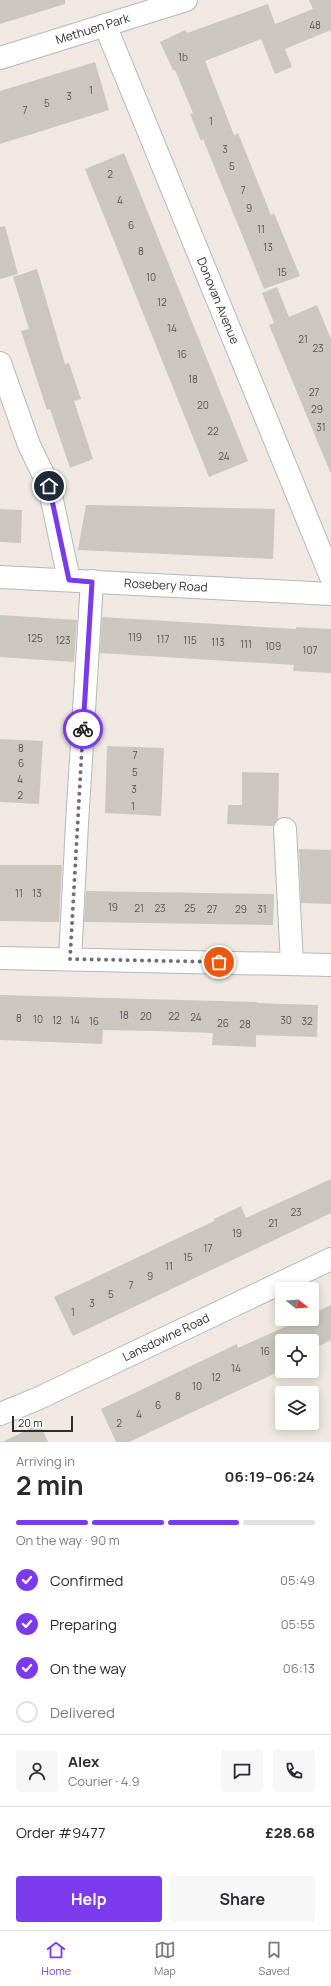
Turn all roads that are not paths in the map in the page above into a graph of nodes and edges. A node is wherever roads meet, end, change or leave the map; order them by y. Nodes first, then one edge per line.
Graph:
1 (186, 0) edge
2 (105, 24) junction
3 (0, 58) edge
4 (0, 363) edge
5 (331, 577) edge
6 (0, 578) edge
7 (69, 580) junction
8 (92, 582) junction
9 (331, 594) edge
10 (285, 829) dead end
11 (0, 958) edge
12 (70, 959) junction
13 (292, 964) junction
14 (331, 965) edge
15 (331, 1259) edge
16 (0, 1414) edge

1 - 2 street, Methuen Park
2 - 3 street, Methuen Park
2 - 5 street, Donovan Avenue
4 - 7 street
6 - 7 street, Rosebery Road
7 - 8 street, Rosebery Road
8 - 9 street, Rosebery Road
8 - 12 street
10 - 13 street
11 - 12 street
12 - 13 street
13 - 14 street
15 - 16 street, Lansdowne Road

